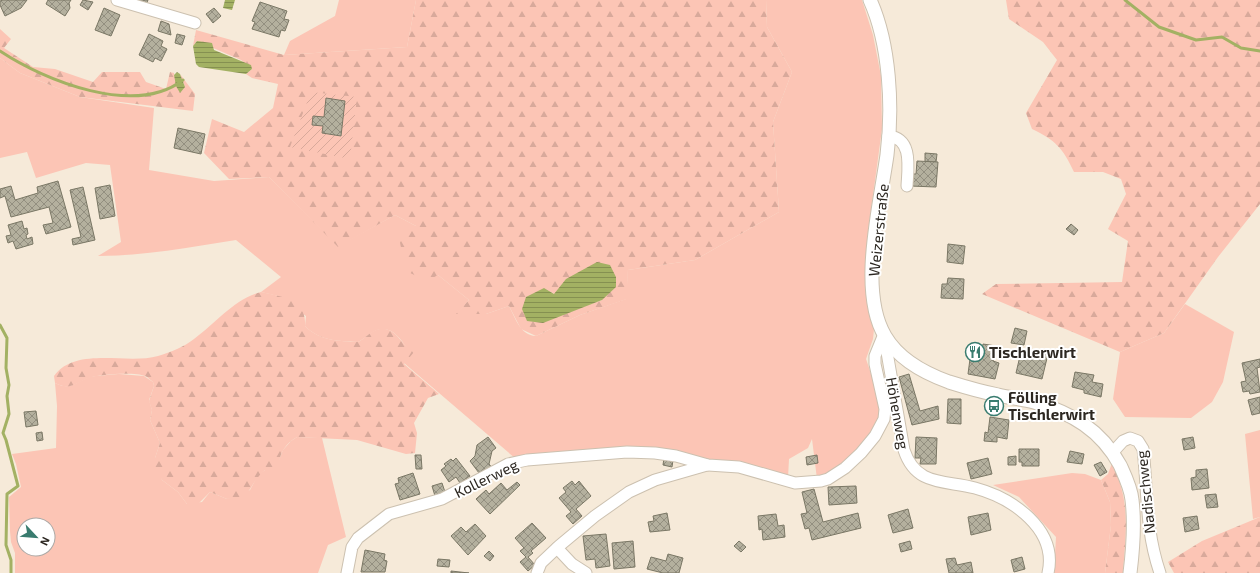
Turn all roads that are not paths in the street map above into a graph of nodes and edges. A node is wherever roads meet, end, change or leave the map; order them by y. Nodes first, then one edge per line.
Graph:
1 (117, 0) edge
2 (870, 0) edge
3 (195, 23) dead end
4 (888, 136) junction
5 (907, 186) dead end
6 (884, 334) junction
7 (1113, 452) junction
8 (708, 465) junction
9 (557, 548) junction
10 (347, 573) edge
11 (537, 573) edge
12 (586, 573) edge
13 (1048, 573) edge
14 (1130, 573) edge
15 (1160, 573) edge

1 - 3 street
2 - 4 main road, Weizerstraße
4 - 5 street
4 - 6 main road, Weizerstraße
6 - 7 main road, Weizerstraße
6 - 8 street, Kollerweg
6 - 13 street, Höhenweg
7 - 14 main road, Weizerstraße
7 - 15 street, Nadischweg
8 - 9 street, Kollerweg
8 - 10 street, Kollerweg
9 - 11 street, Kollerweg
9 - 12 street

